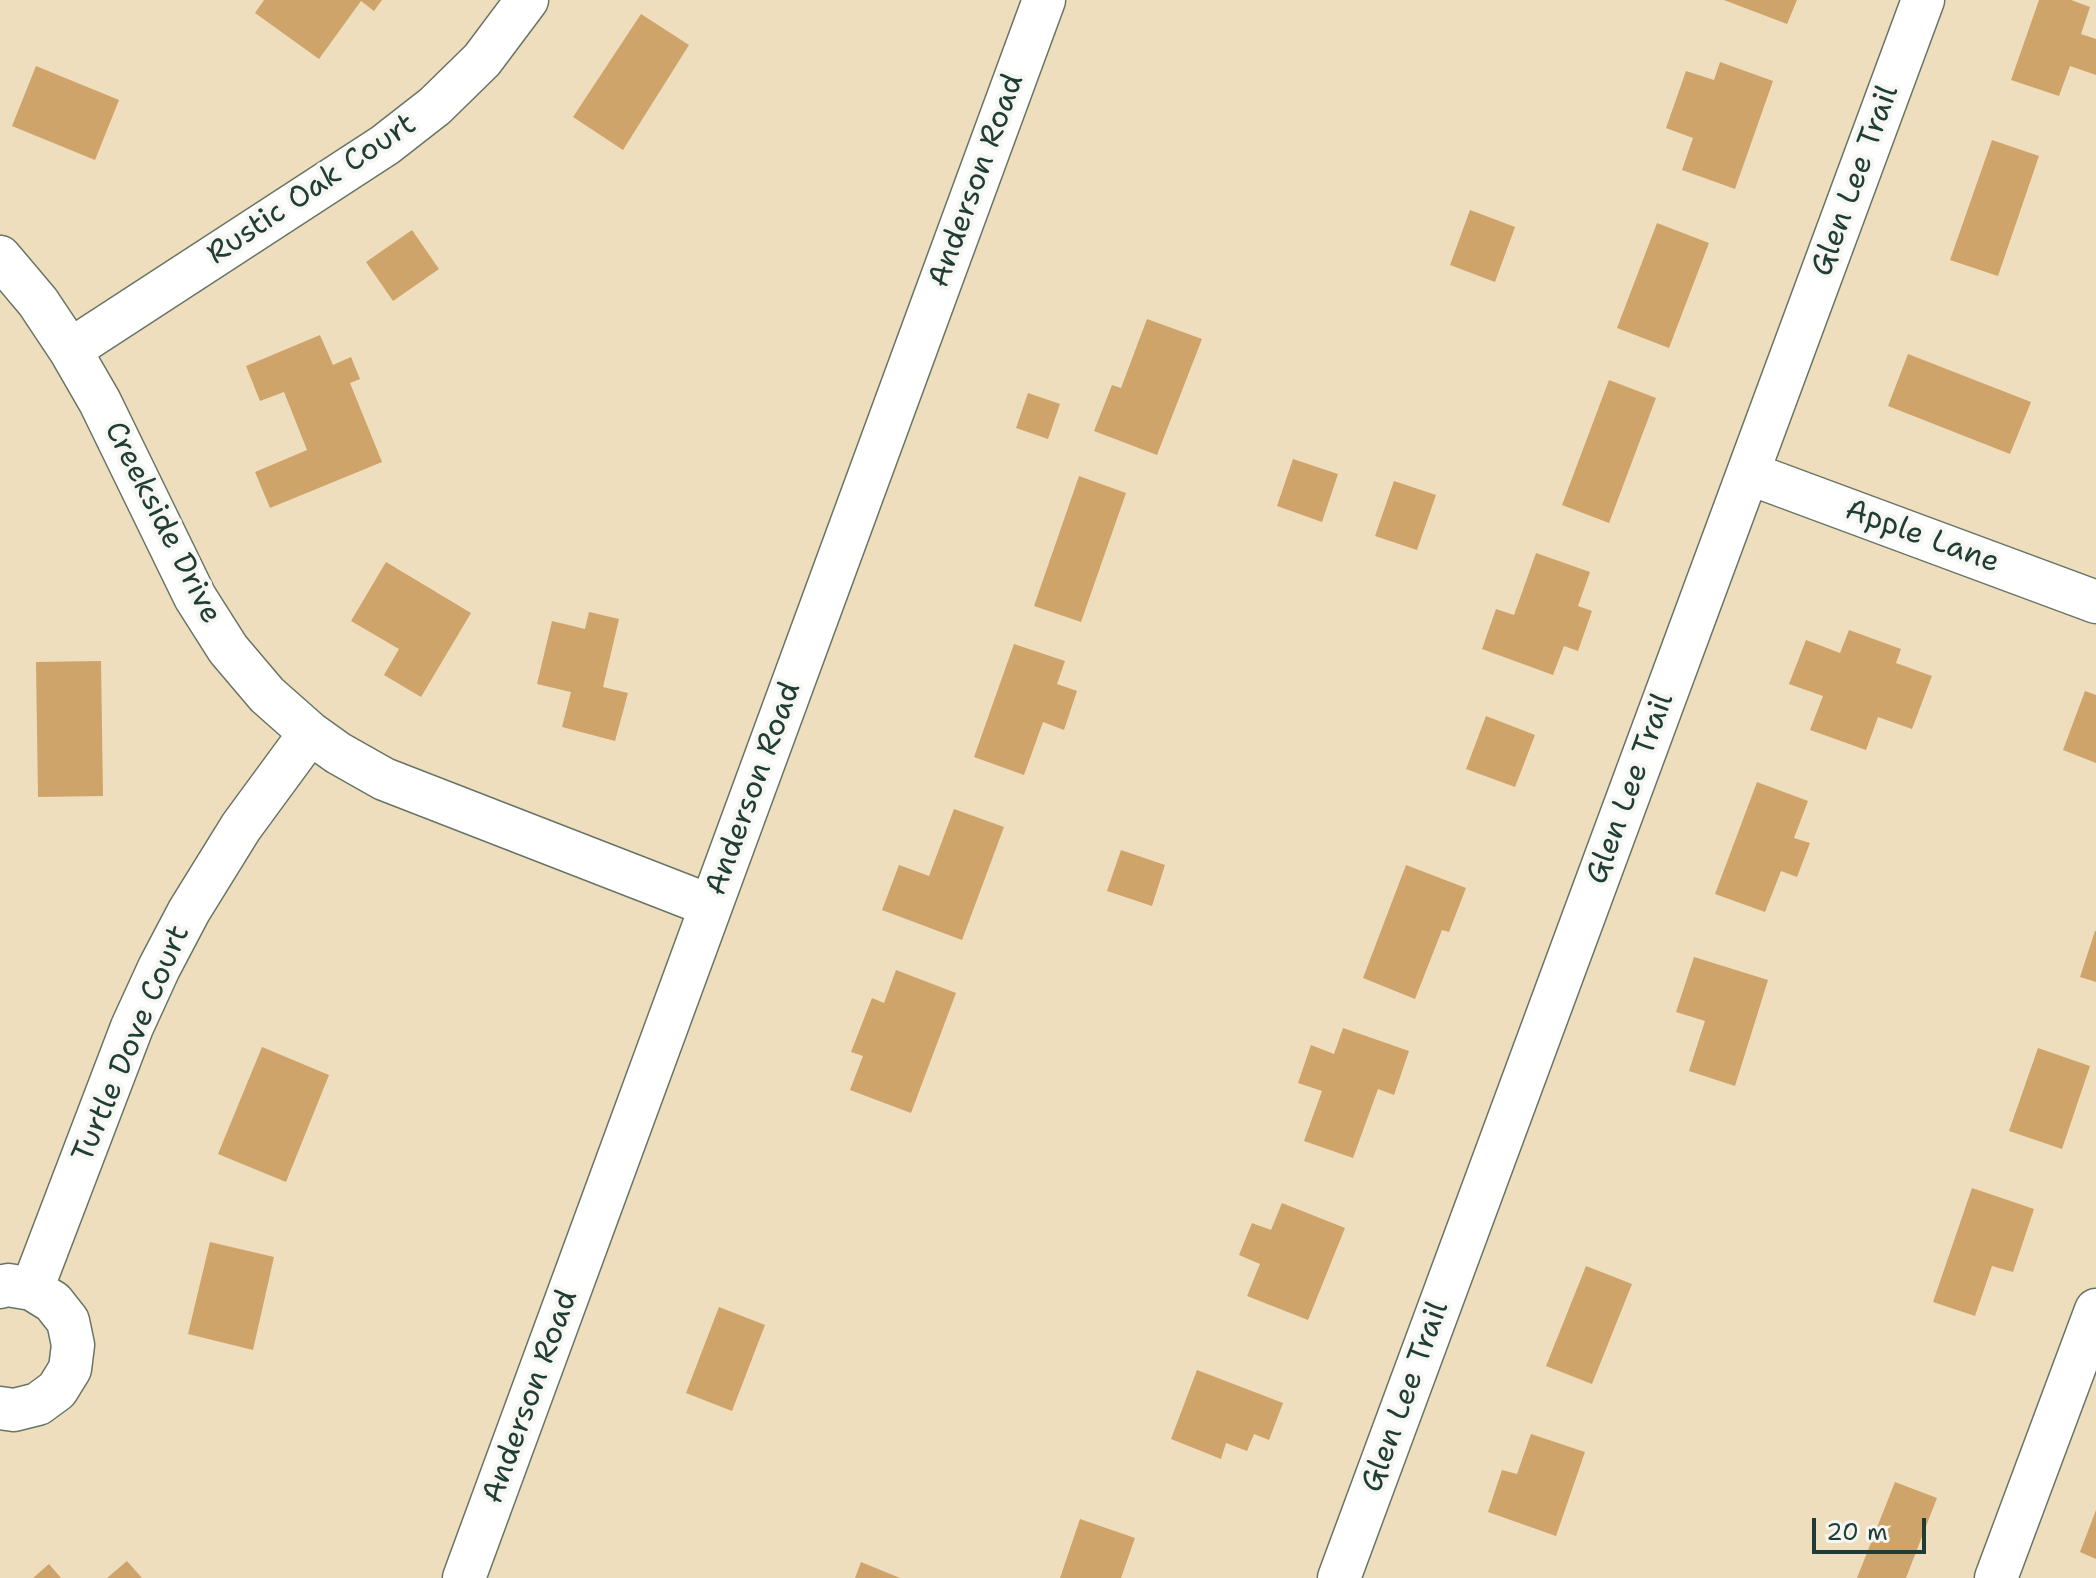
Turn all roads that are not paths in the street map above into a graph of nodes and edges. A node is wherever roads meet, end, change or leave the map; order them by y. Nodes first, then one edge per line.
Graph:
1 (527, 0) edge
2 (1044, 0) edge
3 (1923, 0) edge
4 (0, 257) edge
5 (70, 350) junction
6 (1748, 473) junction
7 (2096, 602) edge
8 (310, 733) junction
9 (711, 906) junction
10 (16, 1288) edge
11 (2096, 1310) edge
12 (2080, 1402) edge
13 (0, 1408) edge
14 (464, 1578) edge
15 (1339, 1578) edge
16 (1996, 1578) edge

1 - 5 street, Rustic Oak Court
2 - 9 street, Anderson Road
3 - 6 street, Glen Lee Trail
4 - 5 street, Creekside Drive
5 - 8 street, Creekside Drive
6 - 7 street, Apple Lane
6 - 15 street, Glen Lee Trail
8 - 9 street, Creekside Drive
8 - 10 street, Turtle Dove Court
9 - 14 street, Anderson Road
10 - 13 street, Turtle Dove Court
11 - 12 street
12 - 16 street

